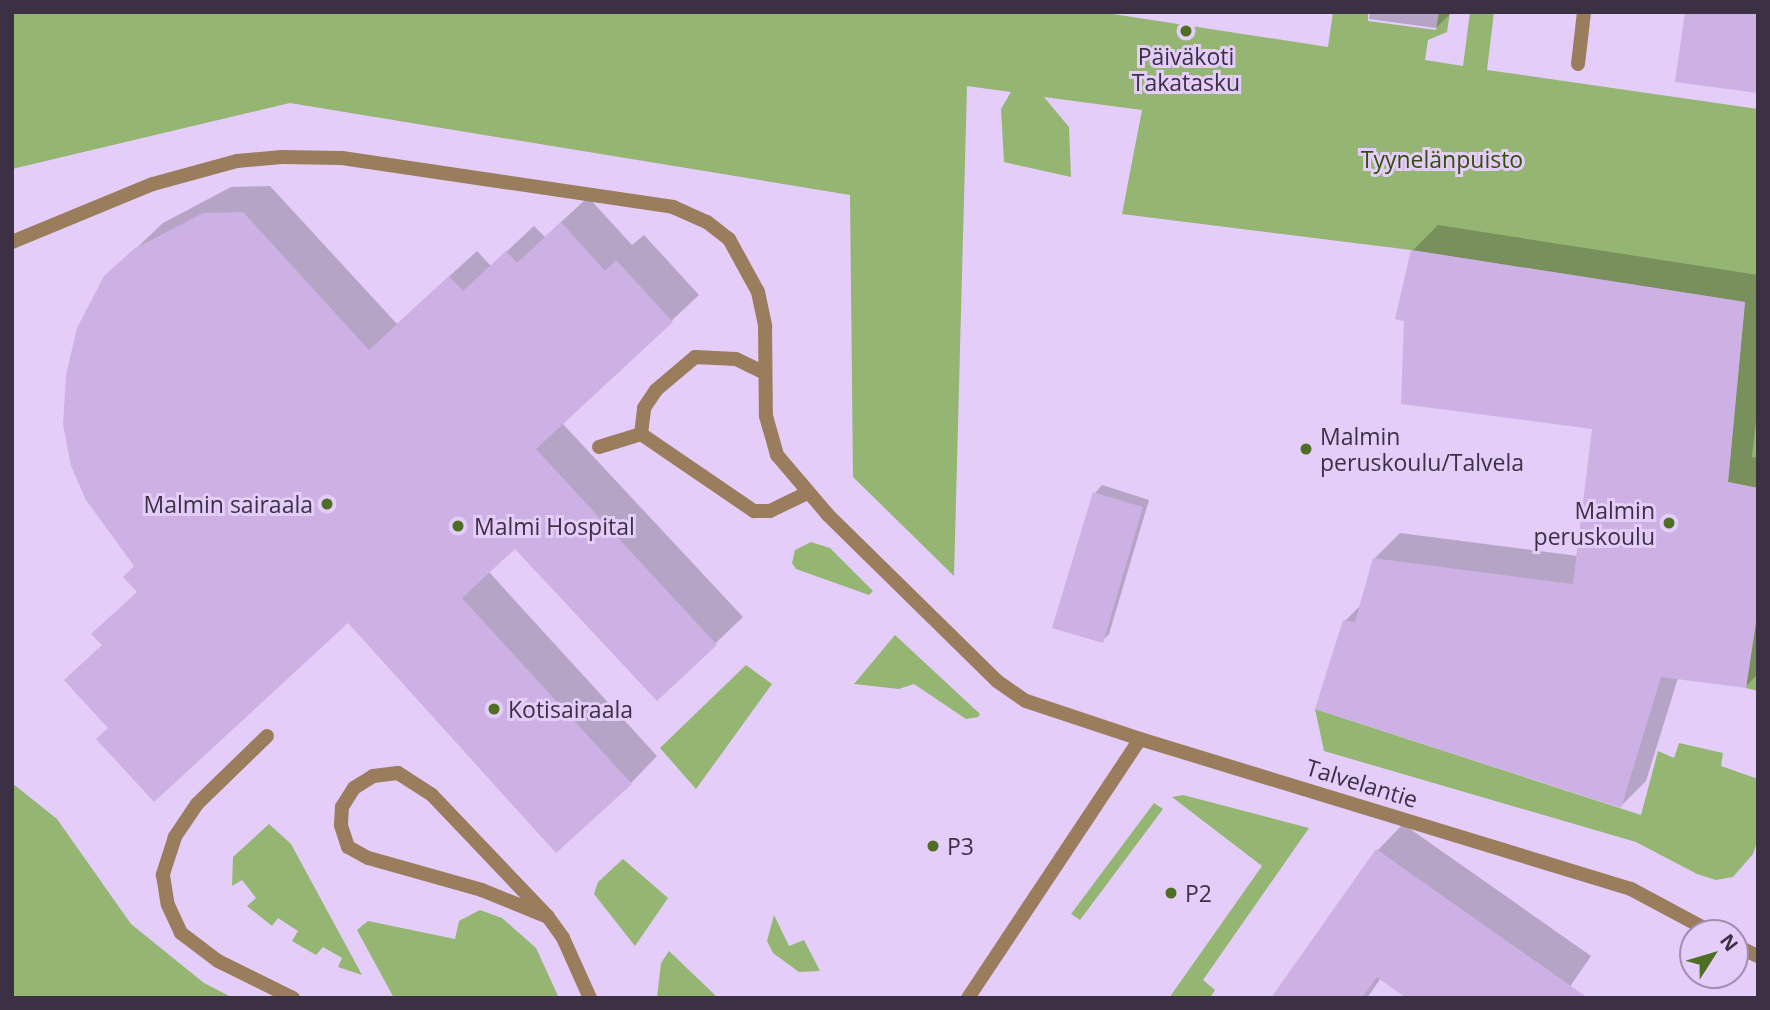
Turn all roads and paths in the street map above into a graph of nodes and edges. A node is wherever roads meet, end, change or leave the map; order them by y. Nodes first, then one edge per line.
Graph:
1 (1584, 12) edge
2 (1578, 64) dead end
3 (12, 242) edge
4 (765, 373) junction
5 (641, 434) junction
6 (599, 447) dead end
7 (807, 493) junction
8 (267, 736) dead end
9 (1140, 738) junction
10 (548, 917) junction
11 (1687, 919) edge
12 (293, 998) edge
13 (590, 998) edge
14 (968, 998) edge

1 - 2 street
3 - 4 street, Talvelantie
4 - 5 street
4 - 7 street, Talvelantie
5 - 6 street
5 - 7 street
7 - 9 street, Talvelantie
8 - 12 street
9 - 11 street, Talvelantie
9 - 14 street
10 - 10 street
10 - 13 street

